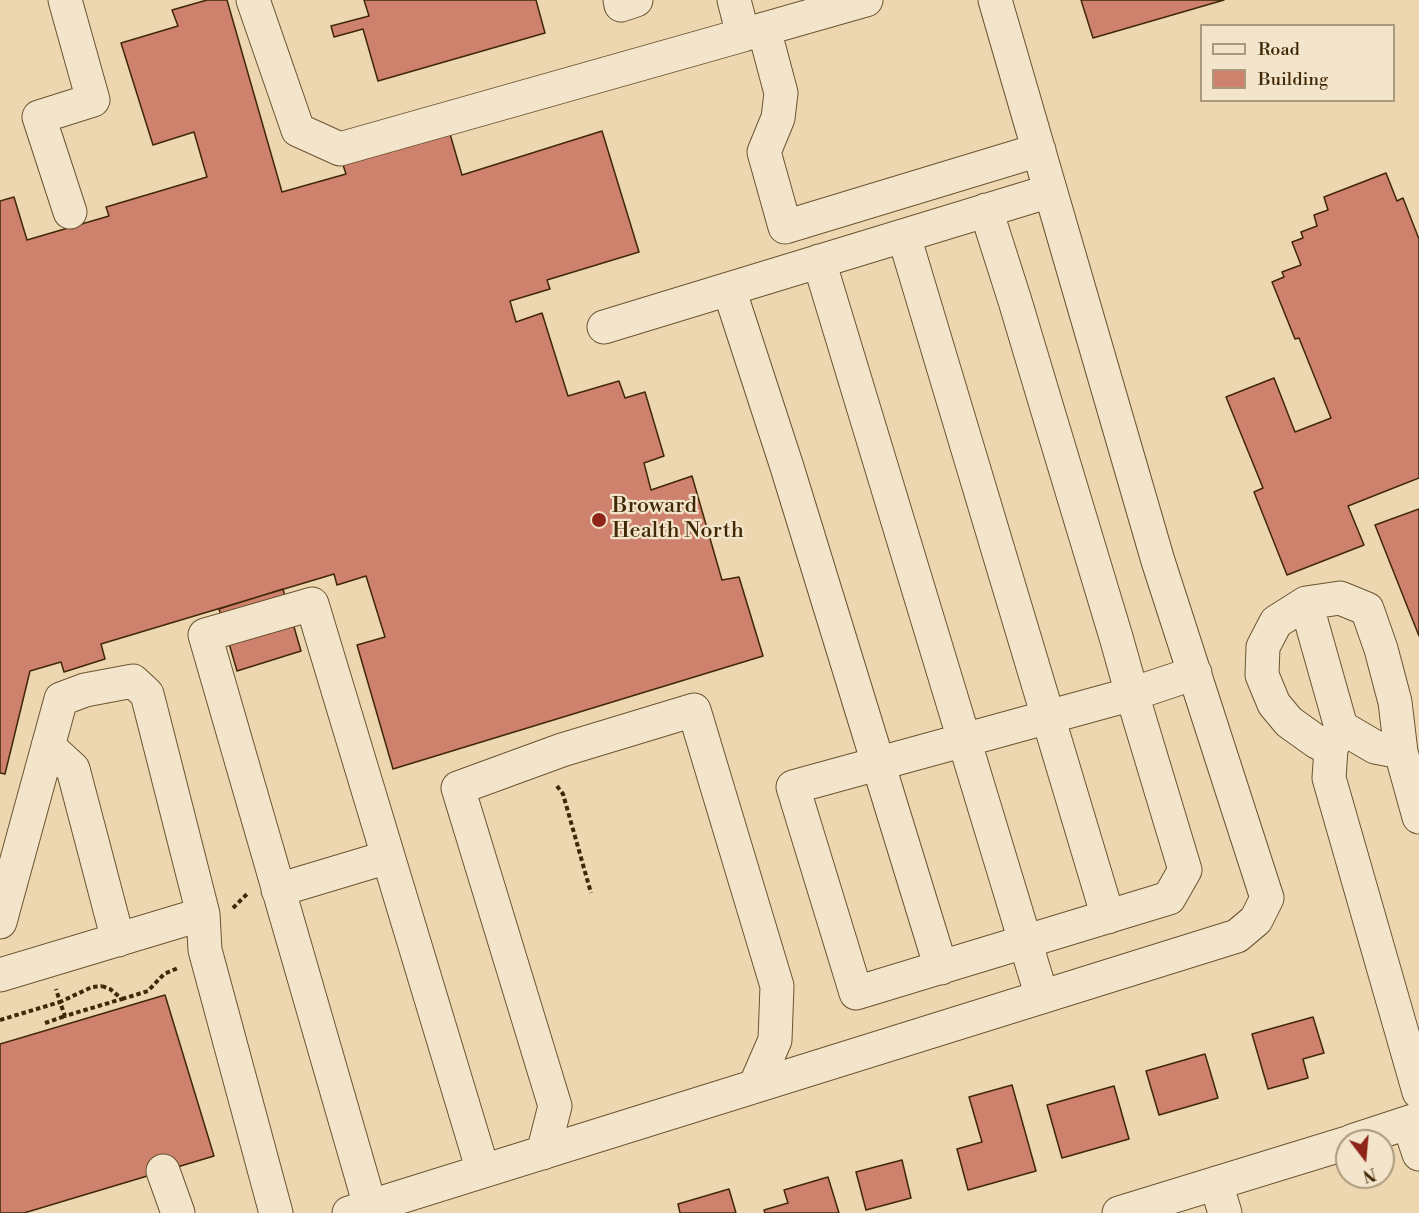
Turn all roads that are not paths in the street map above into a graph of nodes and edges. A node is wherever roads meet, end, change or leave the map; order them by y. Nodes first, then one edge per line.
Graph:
1 (65, 0) edge
2 (253, 0) edge
3 (620, 0) edge
4 (636, 0) edge
5 (734, 0) edge
6 (866, 0) edge
7 (995, 0) edge
8 (824, 6) edge
9 (754, 32) junction
10 (1039, 150) junction
11 (1050, 191) junction
12 (986, 210) junction
13 (69, 212) dead end
14 (904, 236) junction
15 (819, 261) junction
16 (729, 289) junction
17 (604, 327) dead end
18 (1306, 603) junction
19 (1195, 673) junction
20 (1132, 694) junction
21 (1047, 717) junction
22 (1336, 738) junction
23 (964, 739) junction
24 (48, 746) junction
25 (1401, 752) junction
26 (877, 763) junction
27 (1419, 817) edge
28 (388, 857) junction
29 (278, 890) junction
30 (203, 914) junction
31 (1108, 917) junction
32 (0, 922) edge
33 (118, 940) junction
34 (1025, 942) junction
35 (941, 968) junction
36 (0, 975) edge
37 (1042, 997) junction
38 (755, 1086) junction
39 (1419, 1092) edge
40 (1414, 1121) edge
41 (1389, 1129) edge
42 (1335, 1148) edge
43 (543, 1153) junction
44 (1419, 1154) edge
45 (164, 1171) dead end
46 (483, 1172) junction
47 (1220, 1198) edge
48 (360, 1210) edge
49 (178, 1213) edge
50 (276, 1213) edge
51 (1119, 1213) edge

1 - 13 street
2 - 9 street
3 - 4 street
5 - 9 street
6 - 8 street
7 - 10 street
8 - 9 street
9 - 10 street
10 - 11 street
11 - 12 street
11 - 19 street
12 - 14 street
12 - 20 street
14 - 15 street
14 - 21 street
15 - 16 street
15 - 23 street
16 - 17 street
16 - 26 street
18 - 22 street
18 - 22 street
18 - 25 street
19 - 20 street
19 - 37 street
20 - 21 street
20 - 31 street
21 - 23 street
21 - 31 street
22 - 25 street
22 - 39 street
23 - 26 street
23 - 34 street
24 - 30 street
24 - 32 street
24 - 33 street
25 - 27 street
26 - 35 street
26 - 35 street
28 - 29 street
28 - 29 street
28 - 46 street
29 - 48 street
30 - 33 street
30 - 50 street
31 - 34 street
33 - 36 street
34 - 35 street
34 - 37 street
37 - 38 street
38 - 43 street
38 - 43 street
40 - 41 street
40 - 44 street
42 - 47 street
43 - 46 street
45 - 49 street
46 - 48 street
47 - 51 street

